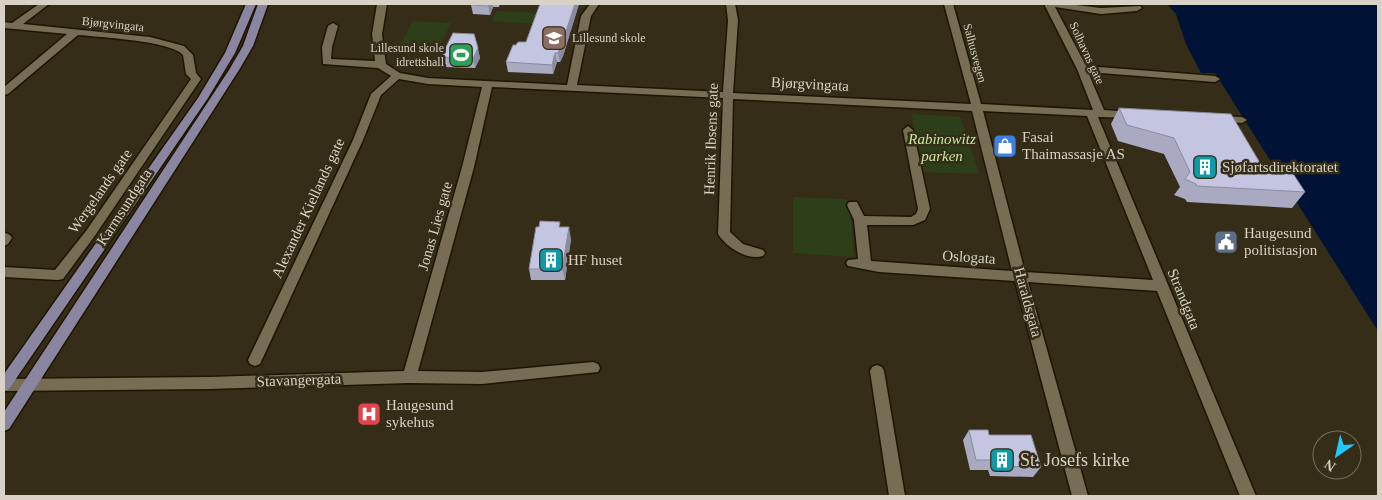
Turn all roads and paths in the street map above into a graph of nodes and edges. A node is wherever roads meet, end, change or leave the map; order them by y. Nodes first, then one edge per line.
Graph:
1 (44, 4) edge
2 (252, 4) edge
3 (263, 4) edge
4 (382, 4) edge
5 (595, 4) edge
6 (731, 4) edge
7 (948, 4) edge
8 (1049, 4) edge
9 (1137, 8) dead end
10 (4, 25) edge
11 (14, 26) junction
12 (333, 26) dead end
13 (76, 32) junction
14 (381, 65) junction
15 (1082, 69) junction
16 (397, 76) junction
17 (196, 79) joint
18 (1215, 79) dead end
19 (488, 84) junction
20 (572, 87) junction
21 (4, 92) edge
22 (728, 95) junction
23 (977, 108) junction
24 (1096, 113) junction
25 (1147, 116) edge
26 (1204, 118) edge
27 (1242, 120) dead end
28 (908, 130) dead end
29 (853, 205) dead end
30 (860, 220) junction
31 (759, 253) dead end
32 (4, 272) edge
33 (1021, 276) junction
34 (1161, 286) junction
35 (255, 360) dead end
36 (593, 368) dead end
37 (877, 371) dead end
38 (410, 377) junction
39 (4, 385) edge
40 (30, 385) junction
41 (4, 424) edge
42 (897, 496) edge
43 (1080, 496) edge
44 (1248, 496) edge

1 - 11 street
2 - 39 main road, Karmsundgata
3 - 40 main road, Karmsundgata
4 - 14 street
5 - 20 street
6 - 22 street, Henrik Ibsens gate
7 - 23 street, Salhusvegen
8 - 9 street
8 - 15 street, Solhavns gate
10 - 11 street, Bjørgvingata
11 - 13 street, Bjørgvingata
12 - 14 street, Bjørgvingata
13 - 17 street, Bjørgvingata
13 - 21 street
14 - 16 street, Bjørgvingata
15 - 18 street
15 - 24 street, Solhavns gate
16 - 19 street, Bjørgvingata
16 - 35 street, Alexander Kiellands gate
17 - 32 street, Wergelands gate
19 - 20 street, Bjørgvingata
19 - 38 street, Jonas Lies gate
20 - 22 street, Bjørgvingata
22 - 23 street, Bjørgvingata
22 - 31 street, Henrik Ibsens gate
23 - 24 street, Bjørgvingata
23 - 33 street, Haraldsgata
24 - 25 street, Bjørgvingata
24 - 34 street, Strandgata
26 - 27 street
28 - 30 street
29 - 30 street
30 - 33 street, Oslogata
33 - 34 street, Oslogata
33 - 43 street, Haraldsgata
34 - 44 street, Strandgata
36 - 38 street, Stavangergata
37 - 42 street
38 - 40 street, Stavangergata
39 - 40 street, Stavangergata
40 - 41 main road, Karmsundgata

